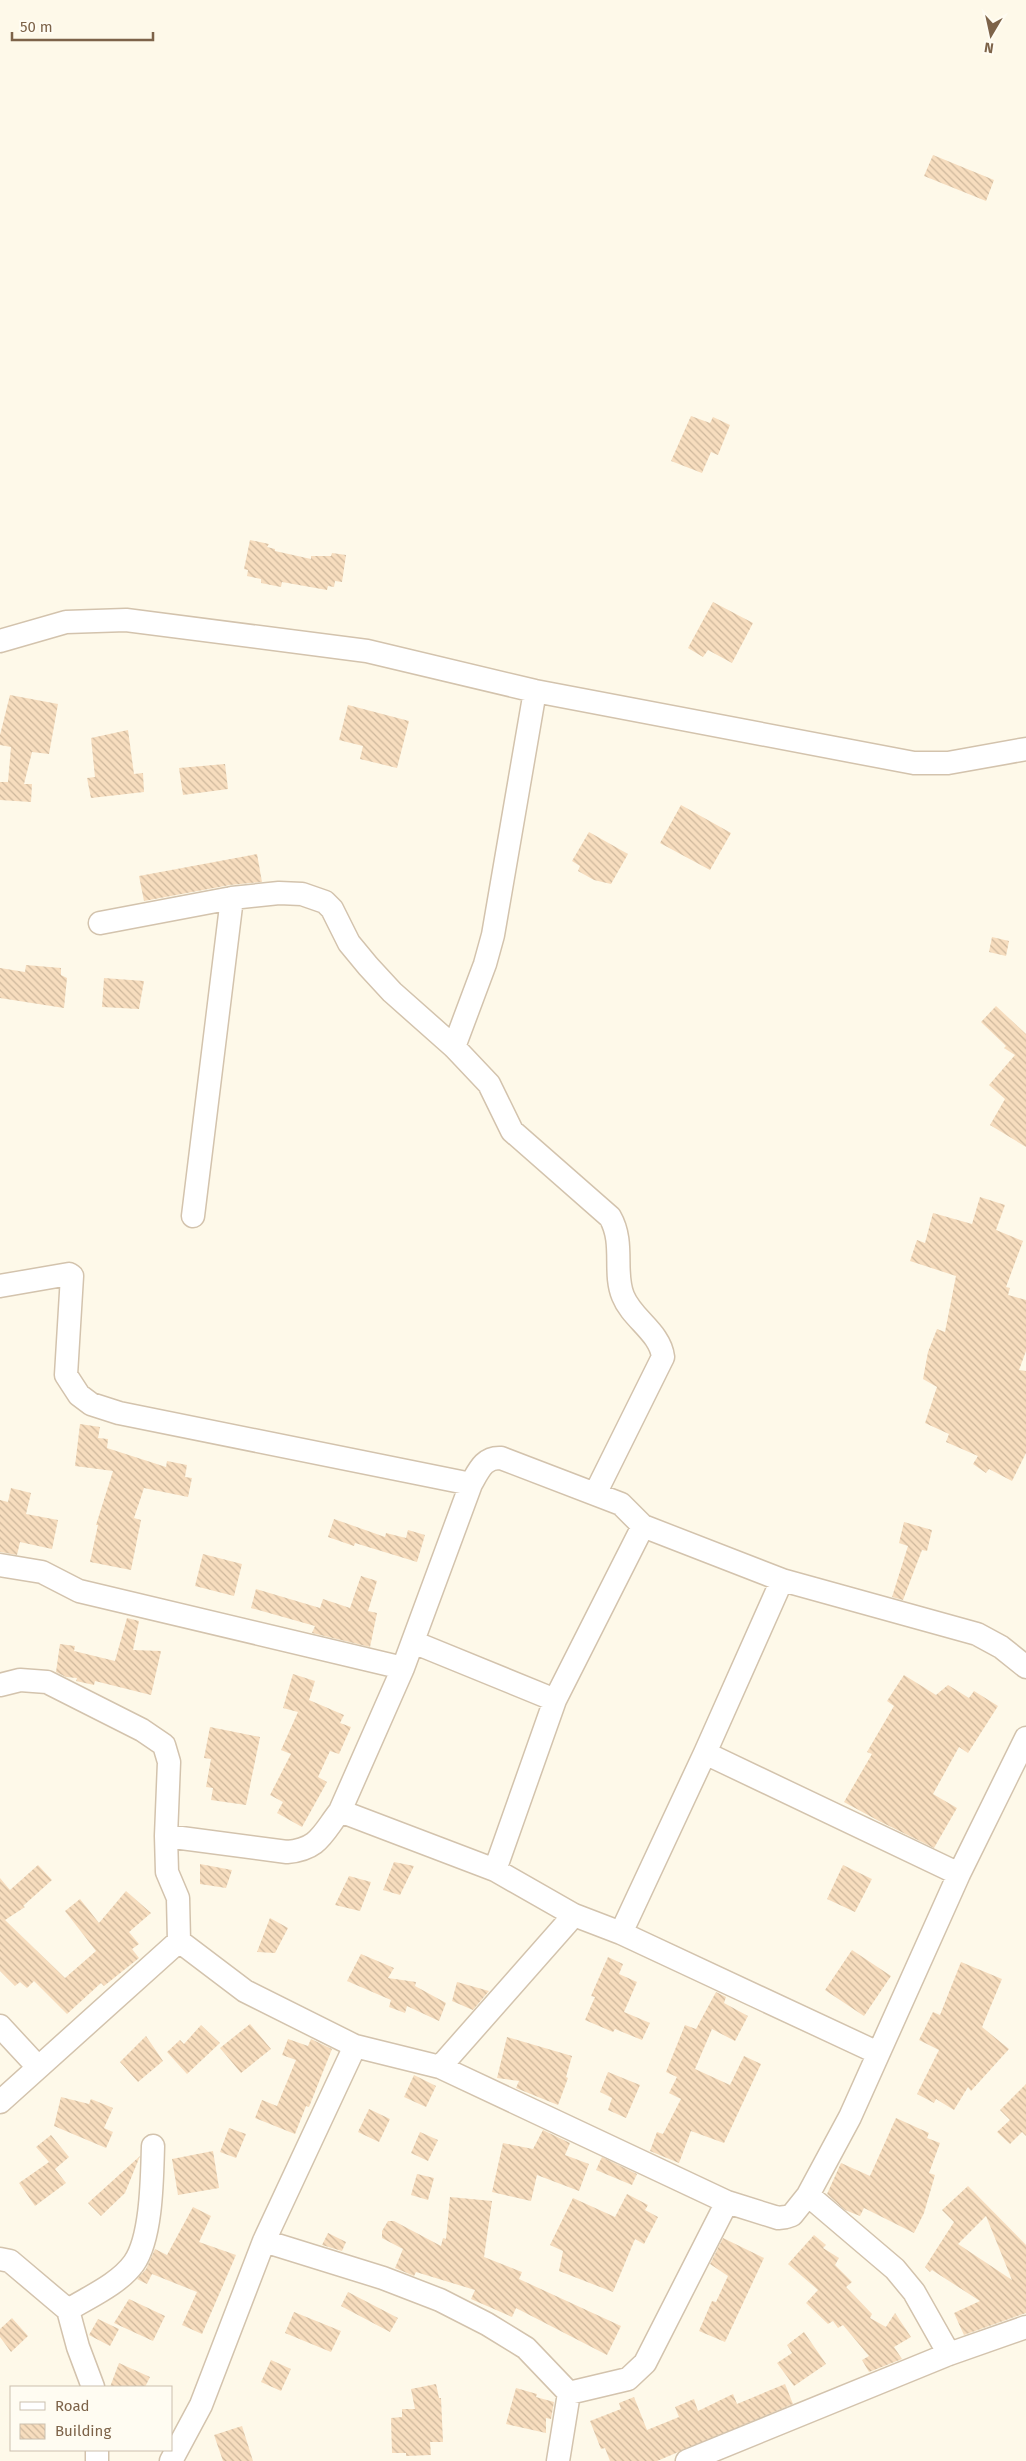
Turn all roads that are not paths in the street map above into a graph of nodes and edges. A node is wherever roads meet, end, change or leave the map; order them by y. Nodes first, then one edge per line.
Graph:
1 (0, 642) edge
2 (534, 691) junction
3 (1026, 748) edge
4 (232, 898) junction
5 (100, 923) dead end
6 (454, 1047) junction
7 (193, 1216) dead end
8 (0, 1286) edge
9 (471, 1484) junction
10 (595, 1494) junction
11 (643, 1526) junction
12 (0, 1564) edge
13 (782, 1580) junction
14 (413, 1642) junction
15 (1026, 1667) edge
16 (403, 1668) junction
17 (0, 1684) edge
18 (554, 1700) junction
19 (1026, 1738) edge
20 (705, 1753) junction
21 (340, 1810) junction
22 (166, 1836) junction
23 (495, 1870) junction
24 (959, 1874) junction
25 (574, 1915) junction
26 (621, 1933) junction
27 (179, 1941) junction
28 (0, 2026) edge
29 (355, 2046) junction
30 (878, 2053) junction
31 (38, 2067) junction
32 (440, 2067) junction
33 (0, 2102) edge
34 (153, 2146) dead end
35 (808, 2195) junction
36 (727, 2202) junction
37 (264, 2241) junction
38 (0, 2259) edge
39 (68, 2310) junction
40 (1026, 2327) edge
41 (949, 2354) junction
42 (94, 2386) edge
43 (569, 2393) junction
44 (171, 2461) edge
45 (558, 2461) edge
46 (687, 2461) edge

1 - 2 street
2 - 3 street
2 - 6 street
4 - 5 street
4 - 6 street
4 - 7 street
6 - 10 street
8 - 9 street
9 - 10 street
9 - 14 street
10 - 11 street
11 - 13 street
11 - 18 street
12 - 16 street
13 - 15 street
13 - 20 street
14 - 16 street
14 - 18 street
16 - 21 street
17 - 22 street
18 - 23 street
19 - 24 street
20 - 24 street
20 - 26 street
21 - 22 street
21 - 23 street
22 - 27 street
23 - 25 street
24 - 30 street
25 - 26 street
25 - 32 street
26 - 30 street
27 - 29 street
27 - 31 street
28 - 31 street
29 - 32 street
29 - 37 street
30 - 35 street
31 - 33 street
32 - 36 street
34 - 39 street
35 - 36 street
35 - 41 street
36 - 43 street
37 - 43 street
37 - 44 street
38 - 39 street
39 - 42 street
40 - 41 street
41 - 46 street
43 - 45 street

